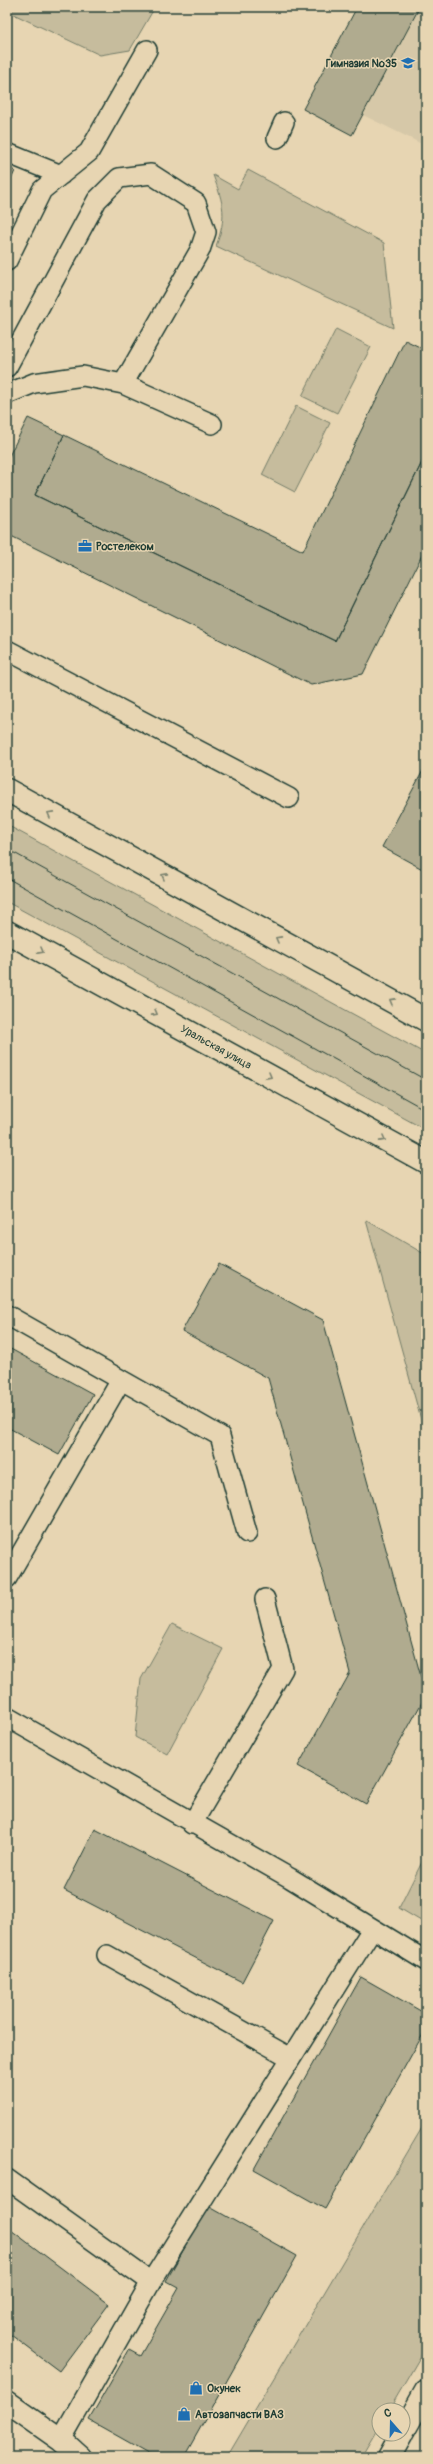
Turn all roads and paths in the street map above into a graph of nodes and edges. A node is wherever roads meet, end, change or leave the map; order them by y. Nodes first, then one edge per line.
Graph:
1 (148, 50) dead end
2 (7, 153) edge
3 (61, 175) junction
4 (7, 261) edge
5 (7, 367) edge
6 (123, 384) junction
7 (7, 394) edge
8 (212, 424) dead end
9 (7, 650) edge
10 (7, 790) edge
11 (288, 798) dead end
12 (7, 932) edge
13 (426, 1020) edge
14 (426, 1162) edge
15 (7, 1314) edge
16 (121, 1380) junction
17 (247, 1533) dead end
18 (7, 1578) edge
19 (265, 1600) dead end
20 (7, 1717) edge
21 (192, 1824) junction
22 (372, 1929) junction
23 (107, 1955) dead end
24 (426, 1961) edge
25 (291, 2058) junction
26 (7, 2179) edge
27 (151, 2282) junction
28 (426, 2391) edge
29 (7, 2402) edge
30 (411, 2418) edge
31 (61, 2440) junction
32 (398, 2442) edge
33 (80, 2457) edge
34 (389, 2457) edge

1 - 3 lane
2 - 3 lane
3 - 4 lane
5 - 6 lane
6 - 7 lane
6 - 8 lane
9 - 11 lane
13 -> 10 main road
12 -> 14 main road, Уральская улица
15 - 16 lane
16 - 17 lane
16 - 18 lane
19 - 21 lane
20 - 21 lane
21 - 22 lane
22 - 24 lane
22 - 25 lane
23 - 25 lane
25 - 27 lane
26 - 27 lane
27 - 31 lane
28 - 30 main road
29 - 31 main road
31 - 33 main road
32 - 34 main road

